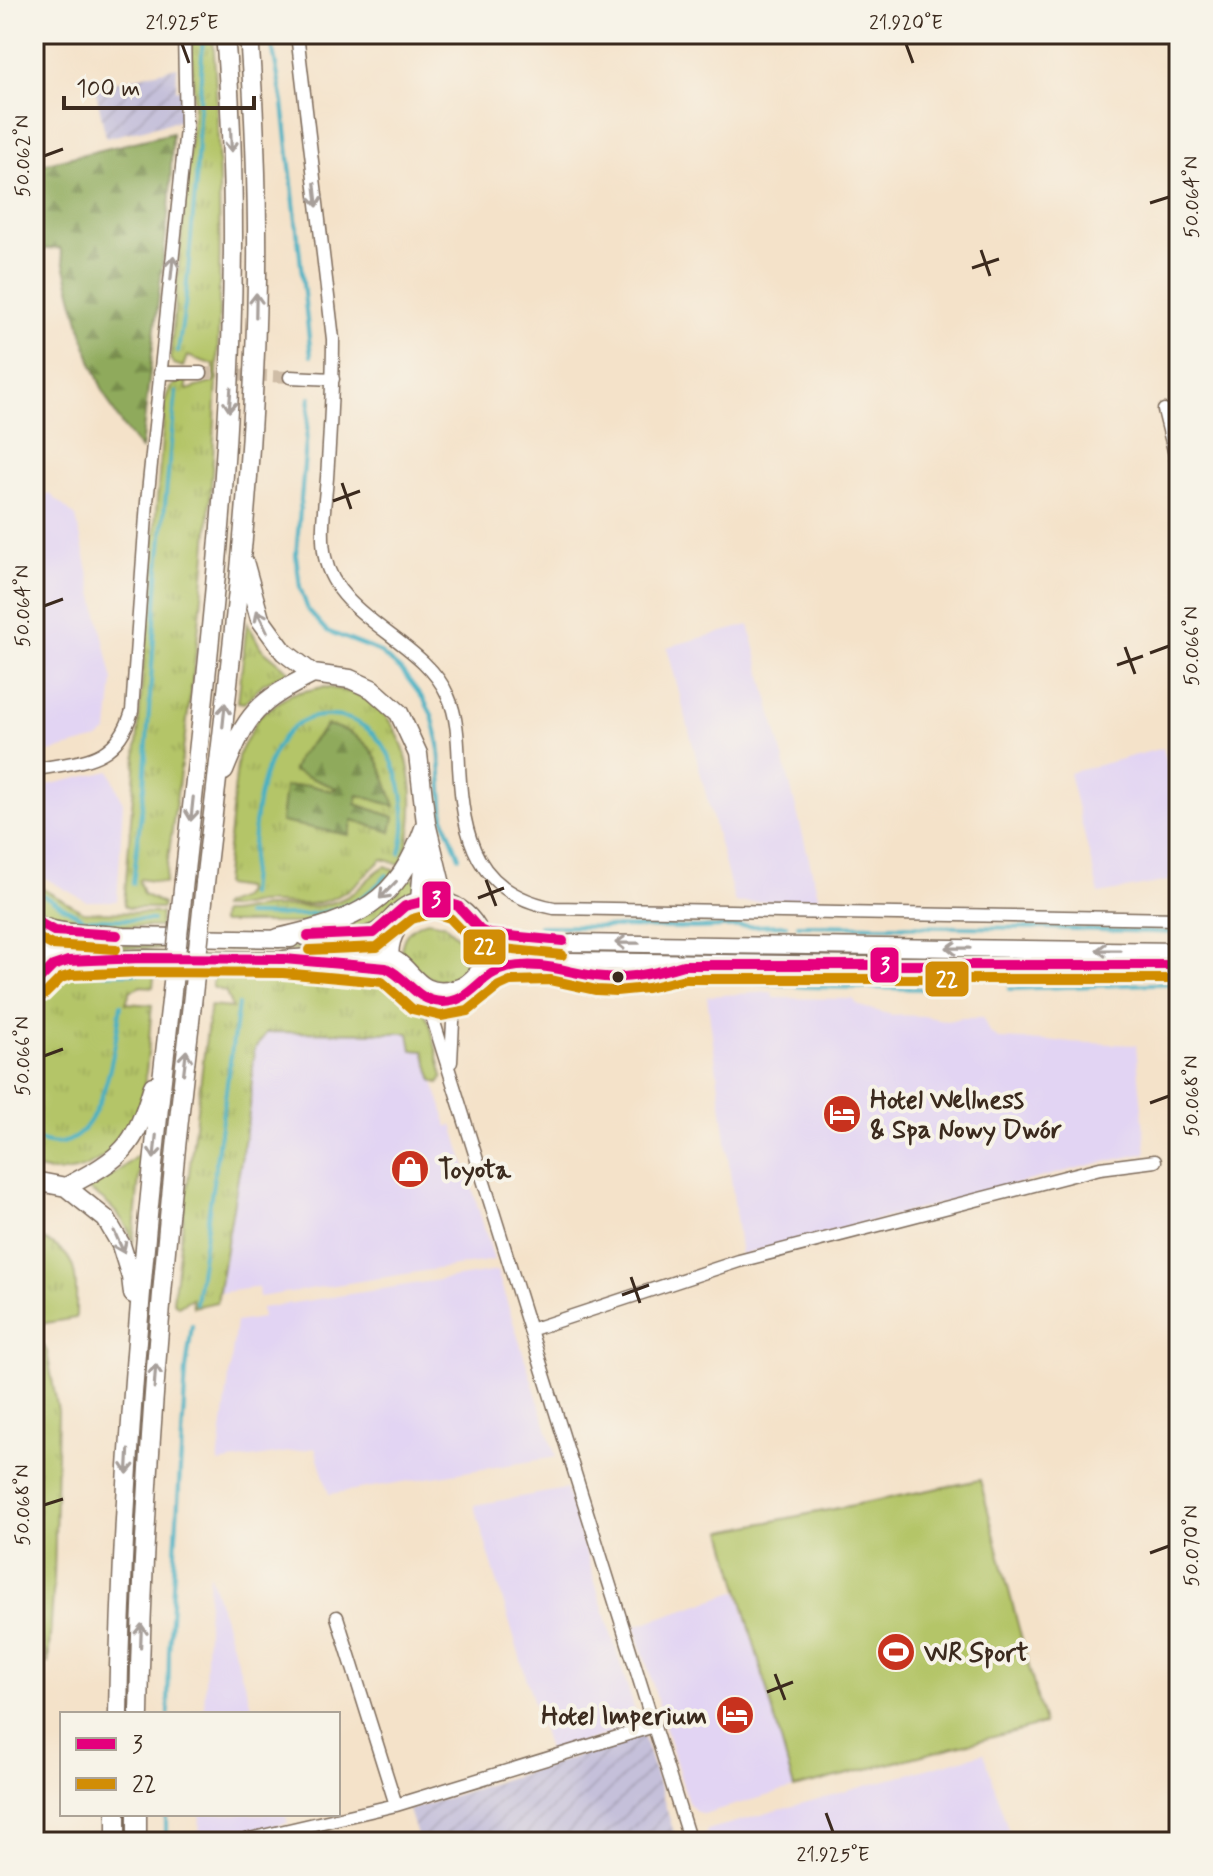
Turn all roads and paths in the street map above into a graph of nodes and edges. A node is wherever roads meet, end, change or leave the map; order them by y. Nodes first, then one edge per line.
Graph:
1 (184, 34) edge
2 (225, 34) edge
3 (249, 34) edge
4 (297, 34) edge
5 (160, 373) junction
6 (201, 373) tunnel mouth
7 (290, 377) tunnel mouth
8 (333, 379) junction
9 (1164, 410) dead end
10 (1179, 471) edge
11 (242, 550) junction
12 (313, 674) junction
13 (34, 770) edge
14 (215, 792) junction
15 (426, 823) junction
16 (445, 901) junction
17 (419, 906) junction
18 (1179, 919) edge
19 (36, 928) edge
20 (482, 936) junction
21 (284, 939) junction
22 (392, 939) junction
23 (1179, 951) edge
24 (141, 958) junction
25 (36, 962) edge
26 (482, 962) junction
27 (578, 963) junction
28 (392, 964) junction
29 (1179, 965) edge
30 (34, 985) edge
31 (456, 995) junction
32 (427, 1000) junction
33 (167, 1041) junction
34 (451, 1073) junction
35 (1155, 1161) dead end
36 (34, 1181) edge
37 (66, 1187) junction
38 (137, 1328) junction
39 (530, 1330) junction
40 (337, 1617) dead end
41 (118, 1712) edge
42 (139, 1712) edge
43 (654, 1726) junction
44 (396, 1805) junction
45 (116, 1816) edge
46 (137, 1816) edge
47 (116, 1842) edge
48 (137, 1842) edge
49 (237, 1842) edge
50 (690, 1842) edge

5 -> 1 street
2 -> 33 highway, bridge
11 -> 3 highway
4 -> 8 street
5 - 6 street
5 - 13 street
7 - 8 street
8 - 18 street
9 - 10 street
12 -> 11 highway
14 -> 11 highway
12 - 14 highway
12 - 15 highway
42 -> 14 highway, bridge
15 - 16 highway
15 - 17 highway
15 -> 21 highway
16 - 17 main road
16 - 20 main road
17 - 20 main road
17 - 21 main road
17 - 22 main road
19 - 21 main road
19 - 25 main road
23 -> 20 main road
20 - 26 main road
21 - 22 main road
22 - 28 main road
24 - 25 main road
24 - 28 main road
24 - 30 main road
26 - 27 main road
26 - 31 main road
27 - 29 main road
27 - 31 main road
28 - 31 main road
28 - 32 main road
31 - 32 main road
31 - 34 street
32 - 34 street
33 - 37 highway
33 -> 38 highway
34 - 39 street
35 - 39 street
36 - 37 highway
37 -> 38 highway
38 -> 41 highway
39 - 43 street
40 - 44 street
43 - 44 street
43 - 50 street
44 - 49 street
45 - 47 highway
46 - 48 highway

